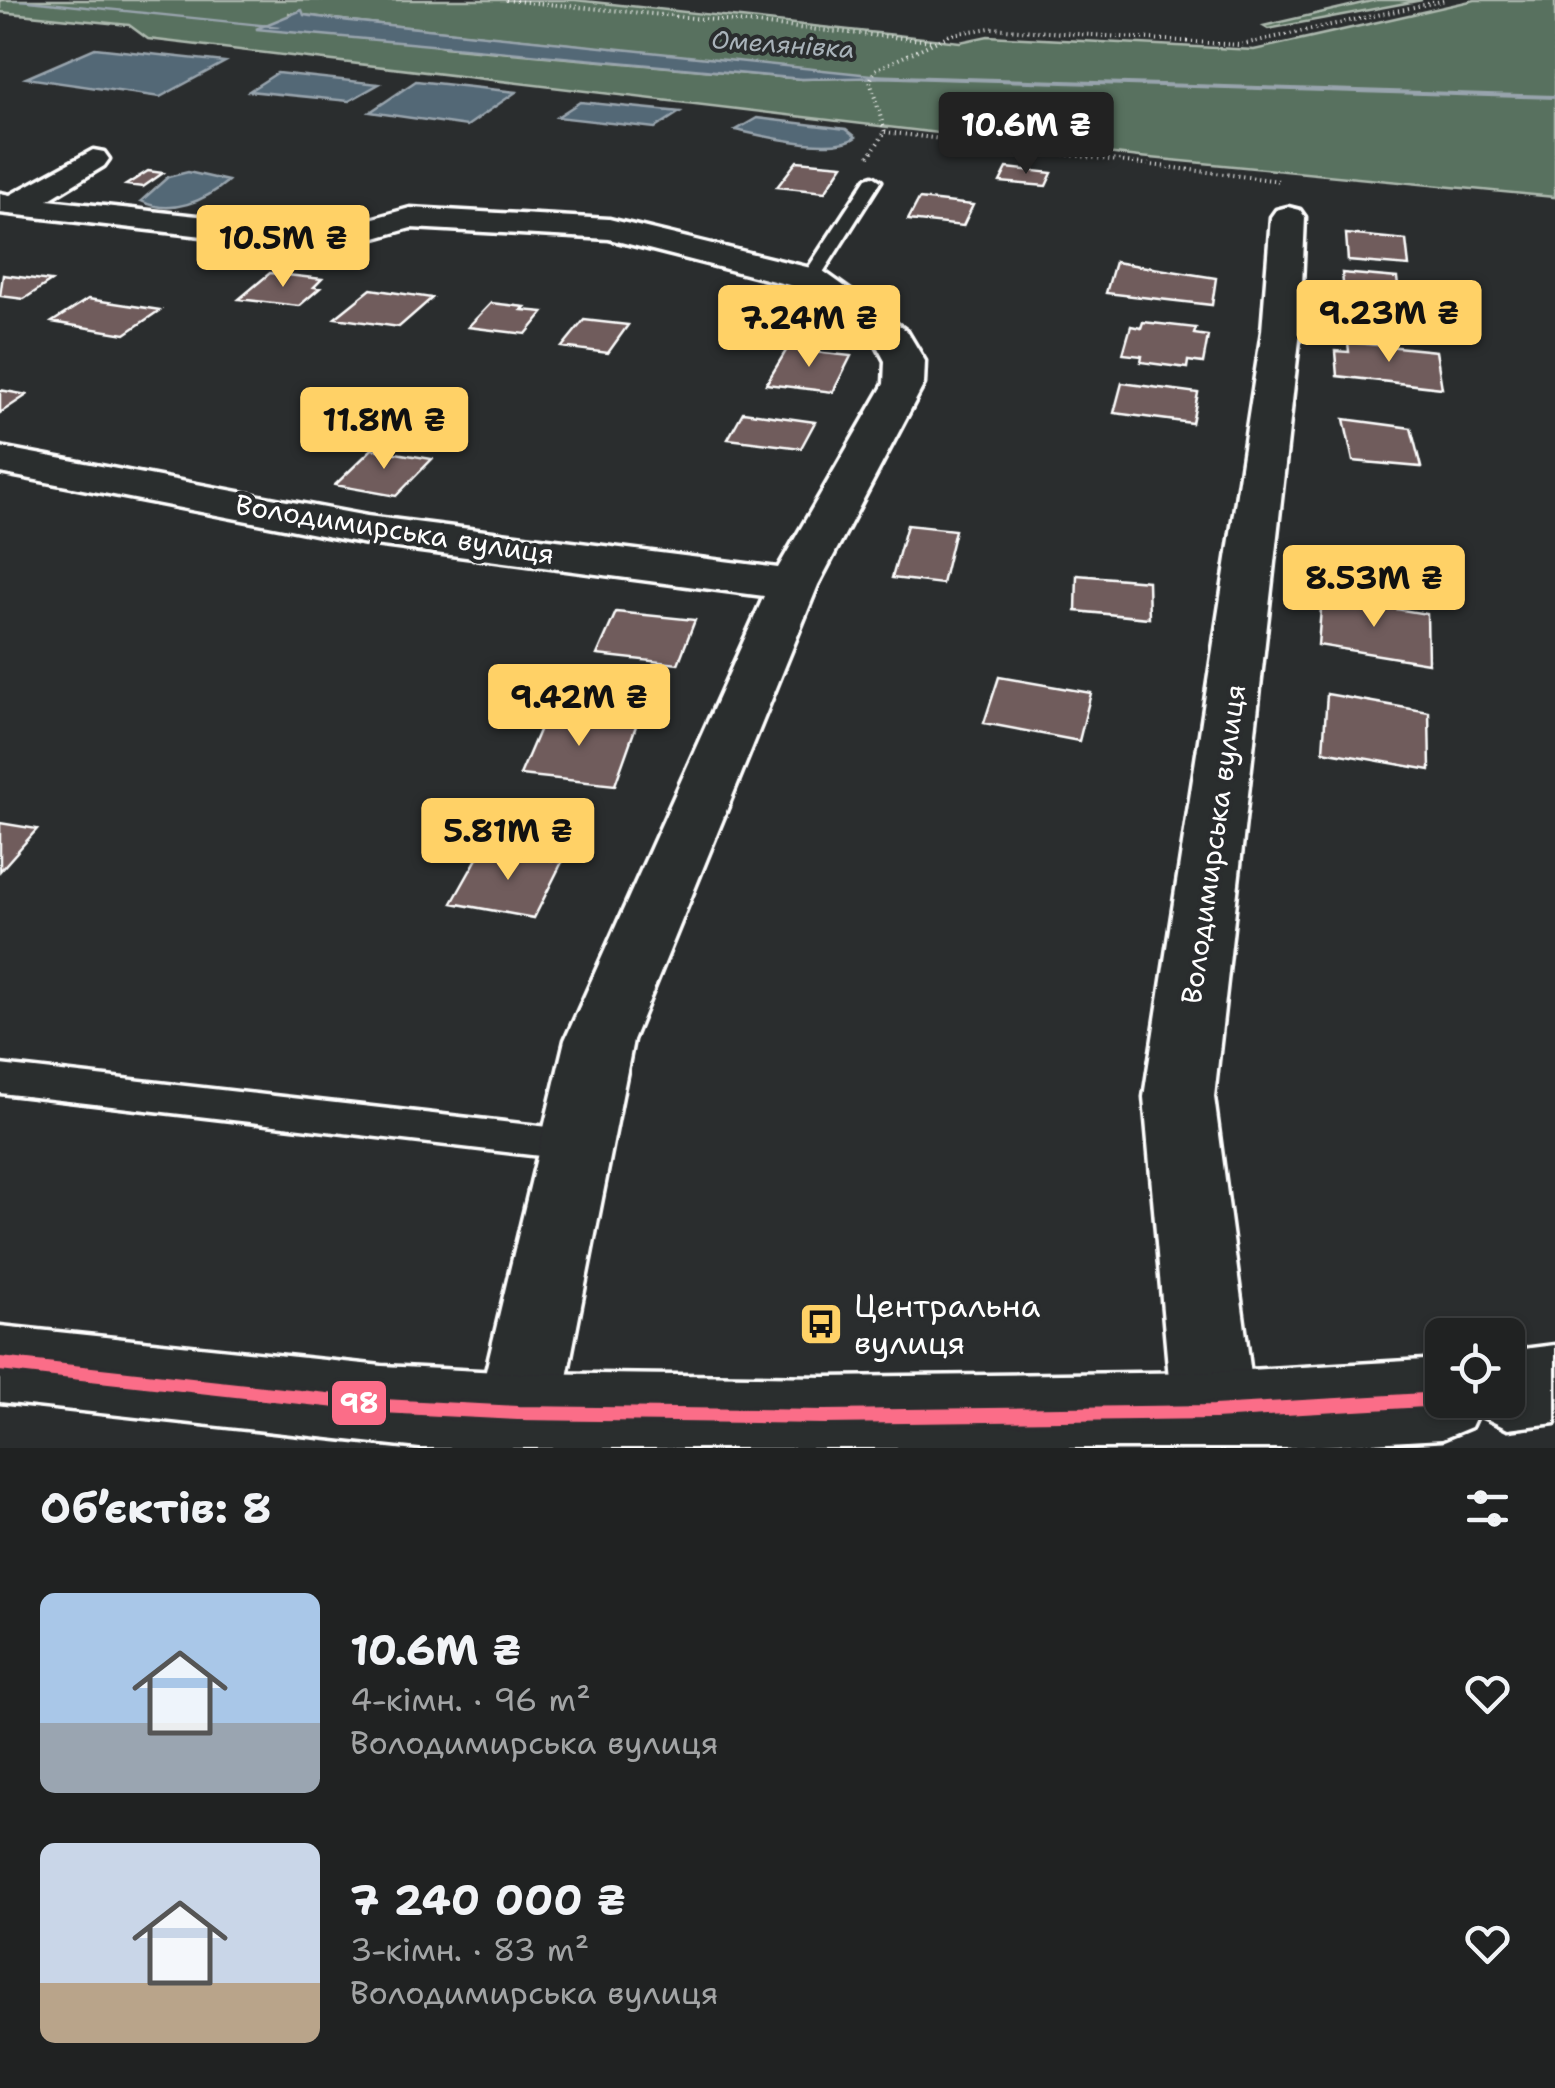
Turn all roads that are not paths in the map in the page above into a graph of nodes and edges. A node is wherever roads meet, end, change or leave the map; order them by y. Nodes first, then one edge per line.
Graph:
1 (93, 160) dead end
2 (873, 180) road end
3 (8, 204) edge
4 (1288, 217) road end
5 (810, 279) junction
6 (0, 460) edge
7 (792, 585) junction
8 (0, 1080) edge
9 (576, 1146) junction
10 (0, 1364) edge
11 (1555, 1384) edge
12 (1525, 1388) edge
13 (1425, 1399) edge
14 (1214, 1412) junction
15 (518, 1413) junction
16 (376, 1427) edge

1 - 3 street
2 - 5 lane
3 - 5 street
4 - 14 street, Володимирська вулиця
5 - 7 street
6 - 7 street, Володимирська вулиця
7 - 9 street
8 - 9 lane
9 - 15 street
10 - 16 street
11 - 12 street
13 - 14 street
14 - 15 street
15 - 16 street

